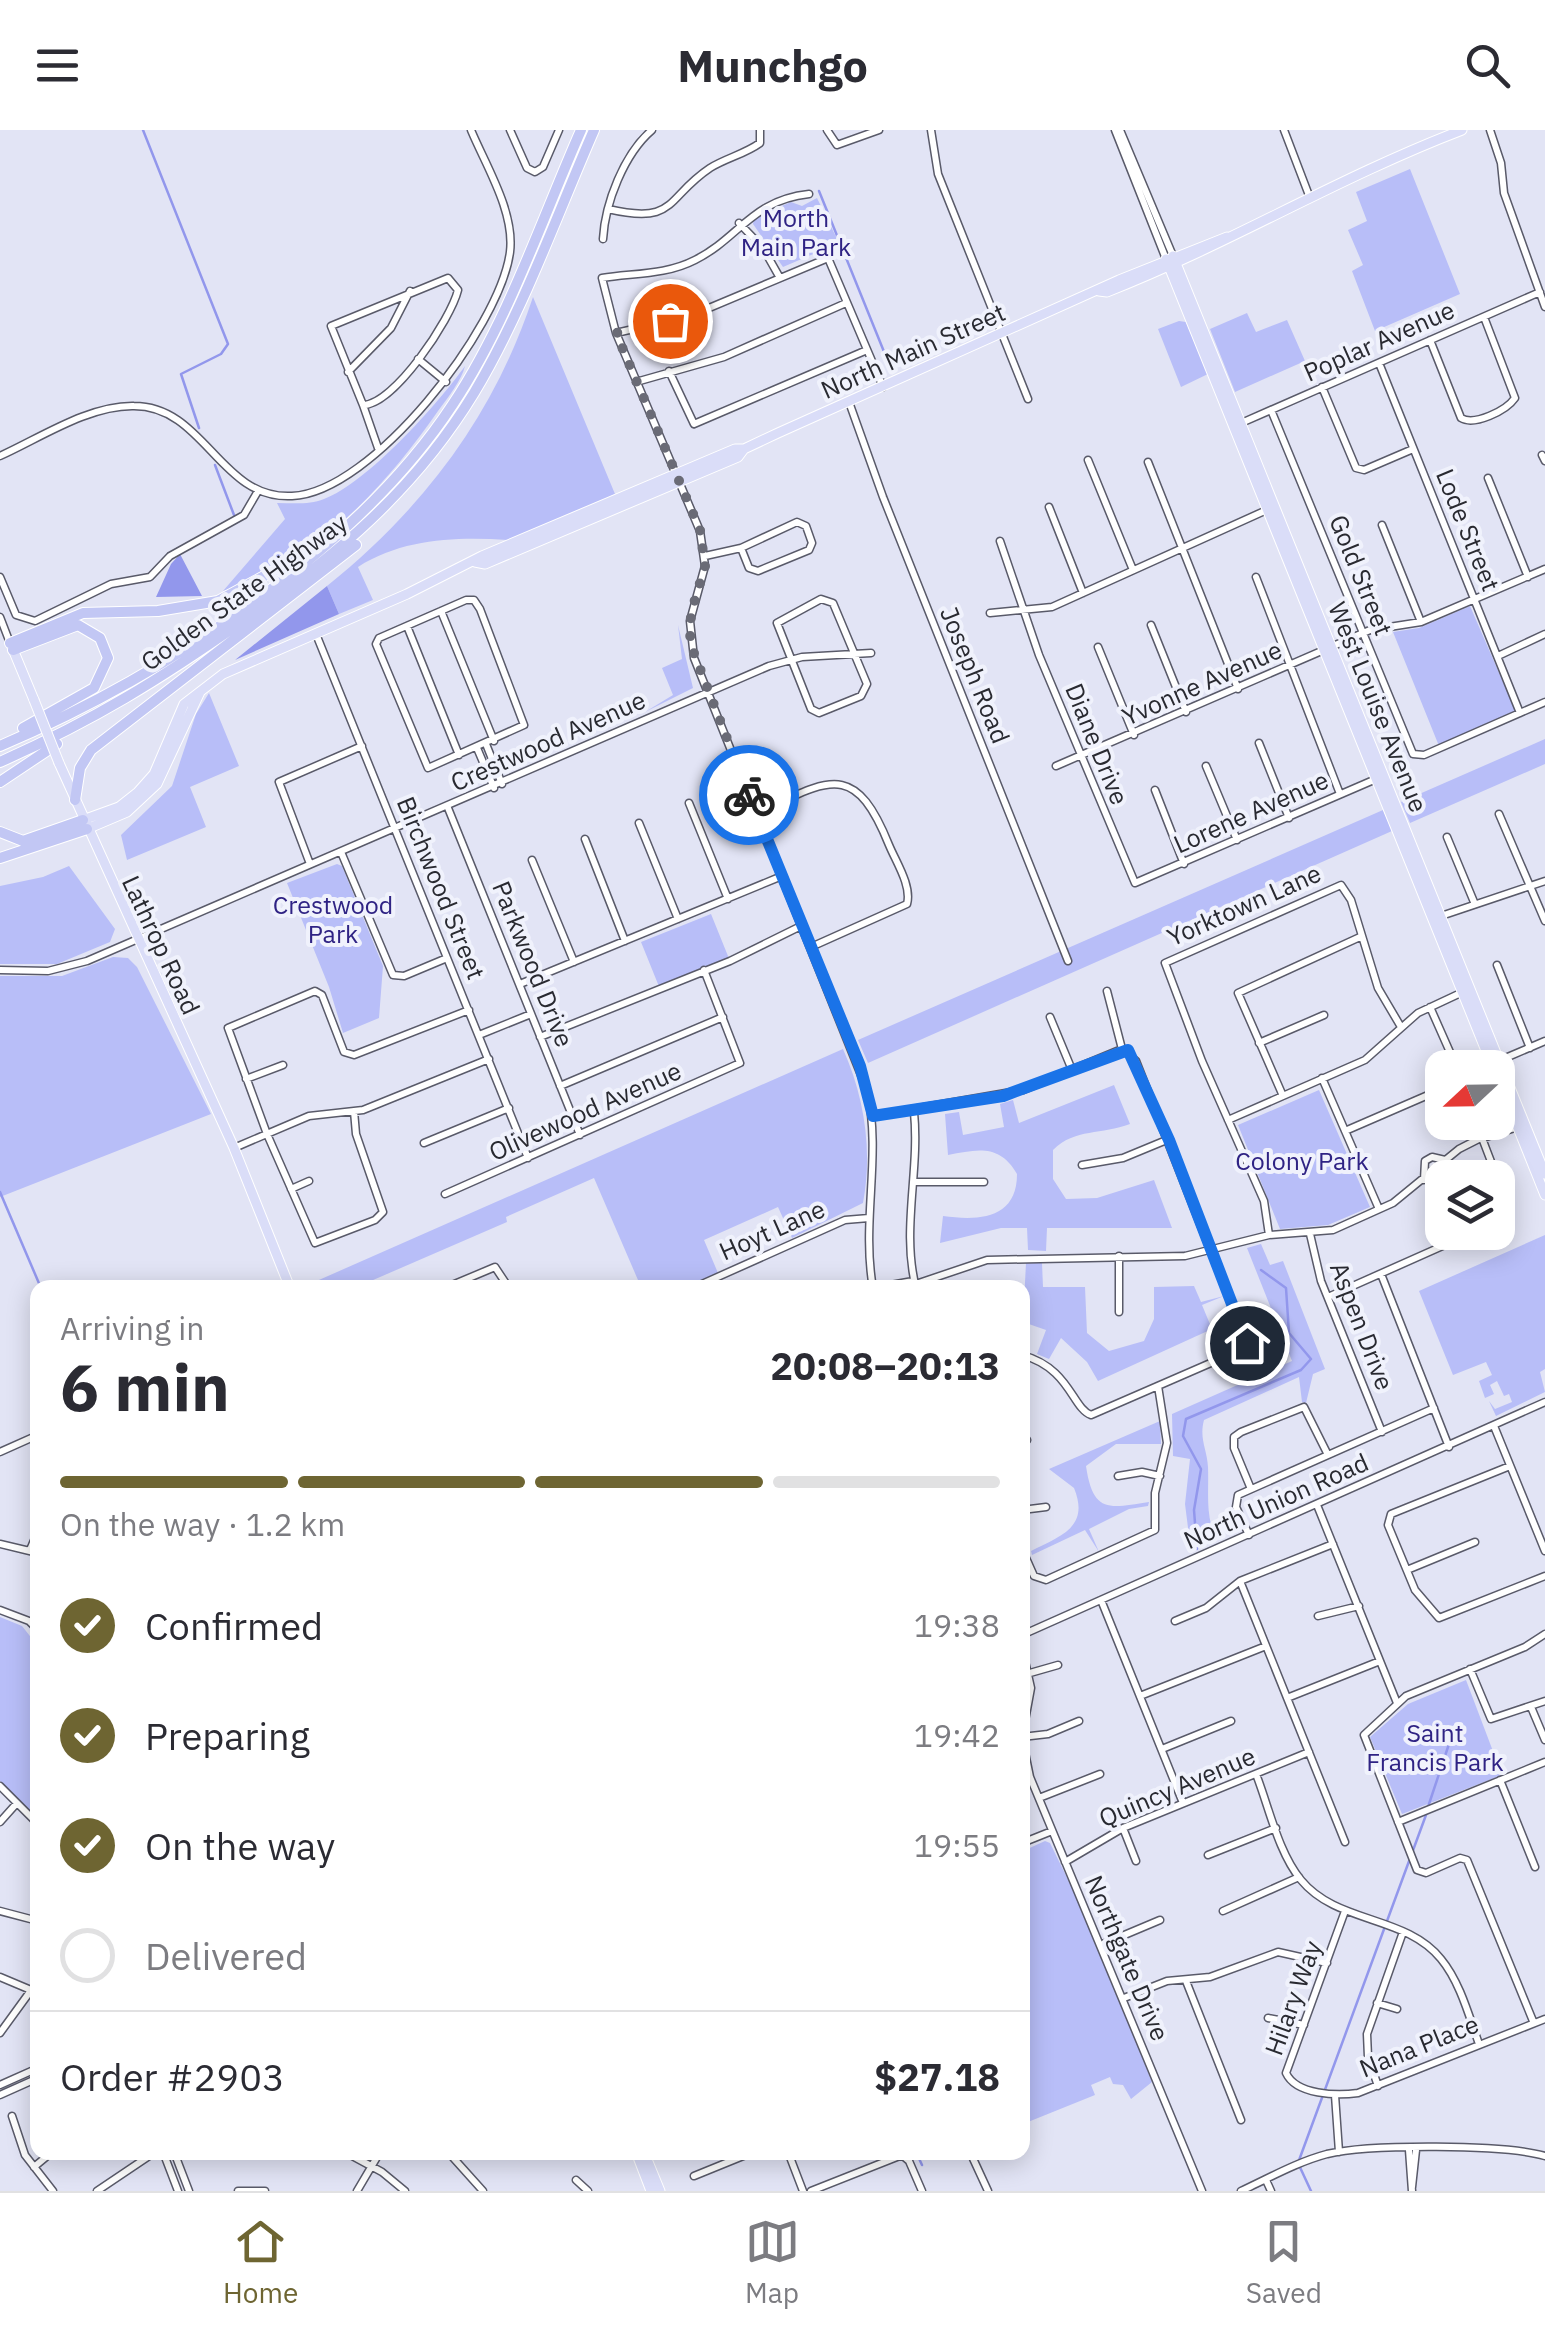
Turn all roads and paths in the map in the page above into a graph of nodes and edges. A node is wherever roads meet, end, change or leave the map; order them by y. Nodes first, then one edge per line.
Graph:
1 (471, 130) edge
2 (510, 130) edge
3 (559, 130) edge
4 (581, 130) edge
5 (594, 130) edge
6 (652, 130) edge
7 (760, 130) edge
8 (826, 130) edge
9 (878, 130) edge
10 (932, 130) edge
11 (1117, 130) edge
12 (1284, 130) edge
13 (1462, 130) edge
14 (1490, 130) edge
15 (809, 194) dead end
16 (1310, 198) junction
17 (608, 209) junction
18 (739, 223) junction
19 (603, 239) dead end
20 (1172, 262) junction
21 (780, 278) junction
22 (410, 292) junction
23 (1540, 292) junction
24 (846, 303) junction
25 (1545, 307) edge
26 (1484, 317) junction
27 (616, 333) junction
28 (1002, 333) junction
29 (1430, 340) junction
30 (867, 350) junction
31 (418, 360) junction
32 (1379, 362) junction
33 (348, 372) junction
34 (669, 372) junction
35 (446, 382) junction
36 (636, 382) junction
37 (883, 387) junction
38 (1322, 387) junction
39 (1028, 399) dead end
40 (849, 402) junction
41 (363, 404) junction
42 (1272, 410) junction
43 (1238, 425) junction
44 (378, 448) junction
45 (1413, 449) junction
46 (0, 456) edge
47 (1088, 460) dead end
48 (428, 461) junction
49 (1148, 462) dead end
50 (679, 478) junction
51 (1488, 478) dead end
52 (258, 491) junction
53 (1048, 507) dead end
54 (1271, 508) junction
55 (1382, 525) dead end
56 (338, 534) junction
57 (1000, 541) dead end
58 (1182, 547) junction
59 (741, 548) junction
60 (705, 556) junction
61 (1133, 570) junction
62 (1545, 570) edge
63 (0, 577) edge
64 (1256, 577) dead end
65 (1528, 577) junction
66 (1083, 593) junction
67 (1475, 600) junction
68 (441, 611) junction
69 (1027, 612) junction
70 (990, 613) dead end
71 (0, 617) edge
72 (1420, 622) junction
73 (407, 626) junction
74 (1151, 626) dead end
75 (316, 634) junction
76 (1363, 634) junction
77 (1545, 634) edge
78 (12, 646) junction
79 (1098, 648) dead end
80 (1328, 649) junction
81 (871, 654) dead end
82 (1498, 656) junction
83 (856, 658) junction
84 (791, 659) junction
85 (1288, 668) junction
86 (1238, 690) junction
87 (707, 693) junction
88 (1545, 702) edge
89 (1186, 712) junction
90 (1520, 713) junction
91 (85, 724) junction
92 (1134, 735) junction
93 (0, 743) edge
94 (490, 743) junction
95 (1259, 743) dead end
96 (362, 746) junction
97 (477, 748) junction
98 (460, 756) junction
99 (1080, 758) junction
100 (0, 762) edge
101 (1056, 766) dead end
102 (1206, 766) dead end
103 (1377, 779) junction
104 (0, 782) edge
105 (502, 784) junction
106 (494, 788) junction
107 (1155, 790) dead end
108 (1340, 794) junction
109 (75, 800) junction
110 (689, 803) dead end
111 (448, 808) junction
112 (756, 813) junction
113 (1499, 814) dead end
114 (1289, 818) junction
115 (639, 824) dead end
116 (85, 825) junction
117 (396, 830) junction
118 (0, 832) edge
119 (1446, 837) dead end
120 (585, 838) dead end
121 (1237, 840) junction
122 (341, 852) junction
123 (0, 858) edge
124 (532, 860) dead end
125 (310, 864) junction
126 (1184, 864) junction
127 (782, 876) junction
128 (1545, 881) edge
129 (1141, 883) joint
130 (1531, 887) junction
131 (728, 899) junction
132 (1474, 902) junction
133 (1437, 918) junction
134 (678, 920) junction
135 (1545, 921) edge
136 (803, 925) junction
137 (1360, 937) junction
138 (137, 939) junction
139 (625, 941) junction
140 (811, 947) junction
141 (448, 958) junction
142 (1068, 961) dead end
143 (574, 962) junction
144 (1497, 966) dead end
145 (0, 970) edge
146 (704, 970) junction
147 (519, 984) junction
148 (1108, 990) dead end
149 (1467, 991) junction
150 (1430, 1007) junction
151 (469, 1010) junction
152 (531, 1014) junction
153 (1324, 1014) dead end
154 (723, 1017) junction
155 (1050, 1017) dead end
156 (1402, 1028) junction
157 (478, 1035) junction
158 (540, 1038) junction
159 (1545, 1041) edge
160 (1260, 1043) junction
161 (1530, 1048) junction
162 (1122, 1049) junction
163 (1449, 1050) edge
164 (1490, 1050) edge
165 (1515, 1055) edge
166 (488, 1060) junction
167 (283, 1064) dead end
168 (1072, 1070) junction
169 (1322, 1078) junction
170 (246, 1080) junction
171 (560, 1086) junction
172 (1283, 1096) junction
173 (1425, 1096) edge
174 (509, 1108) junction
175 (1515, 1110) edge
176 (354, 1112) junction
177 (914, 1112) junction
178 (1515, 1112) edge
179 (873, 1116) junction
180 (1228, 1120) junction
181 (1520, 1122) junction
182 (1515, 1124) edge
183 (1345, 1132) junction
184 (267, 1134) junction
185 (580, 1135) junction
186 (1169, 1140) junction
187 (1479, 1140) edge
188 (424, 1143) dead end
189 (234, 1148) junction
190 (528, 1158) junction
191 (1426, 1160) edge
192 (1445, 1160) joint
193 (1425, 1161) edge
194 (1082, 1165) dead end
195 (1545, 1174) edge
196 (1424, 1180) joint
197 (309, 1181) dead end
198 (916, 1182) junction
199 (984, 1182) dead end
200 (291, 1189) junction
201 (445, 1194) dead end
202 (1545, 1196) edge
203 (1379, 1209) junction
204 (869, 1218) junction
205 (1310, 1234) junction
206 (1269, 1235) junction
207 (1434, 1250) edge
208 (1213, 1252) junction
209 (1120, 1256) junction
210 (1380, 1274) junction
211 (287, 1280) edge
212 (462, 1280) edge
213 (506, 1280) edge
214 (711, 1280) edge
215 (873, 1280) edge
216 (914, 1280) edge
217 (927, 1280) edge
218 (1328, 1297) junction
219 (1119, 1312) dead end
220 (1030, 1359) edge
221 (1158, 1386) junction
222 (1545, 1402) edge
223 (1434, 1408) junction
224 (1494, 1426) junction
225 (1382, 1432) junction
226 (30, 1439) edge
227 (1449, 1447) junction
228 (0, 1452) edge
229 (1328, 1455) junction
230 (1510, 1466) junction
231 (1118, 1476) dead end
232 (1160, 1476) junction
233 (1251, 1489) junction
234 (1318, 1505) junction
235 (1046, 1507) dead end
236 (1030, 1509) edge
237 (1249, 1535) junction
238 (1474, 1542) dead end
239 (0, 1544) edge
240 (1333, 1544) junction
241 (30, 1551) edge
242 (1545, 1551) edge
243 (1030, 1566) edge
244 (1406, 1570) junction
245 (1545, 1576) edge
246 (1240, 1581) junction
247 (1101, 1600) junction
248 (1358, 1606) junction
249 (0, 1610) edge
250 (1318, 1616) dead end
251 (30, 1622) edge
252 (1175, 1622) dead end
253 (1030, 1631) edge
254 (1545, 1634) edge
255 (1266, 1646) junction
256 (1380, 1661) junction
257 (1058, 1665) dead end
258 (1470, 1669) junction
259 (1030, 1673) edge
260 (1140, 1696) junction
261 (1287, 1698) junction
262 (1545, 1701) edge
263 (1397, 1703) junction
264 (1532, 1707) junction
265 (1080, 1721) dead end
266 (1231, 1722) dead end
267 (1030, 1736) edge
268 (1545, 1740) edge
269 (1162, 1749) junction
270 (1309, 1752) junction
271 (1545, 1762) edge
272 (1030, 1766) edge
273 (1100, 1774) dead end
274 (1256, 1774) junction
275 (1500, 1780) junction
276 (0, 1786) edge
277 (1039, 1798) junction
278 (1183, 1802) junction
279 (18, 1803) junction
280 (30, 1816) edge
281 (0, 1822) edge
282 (1398, 1822) junction
283 (1123, 1828) junction
284 (1276, 1828) junction
285 (1052, 1831) junction
286 (1030, 1840) edge
287 (1345, 1842) dead end
288 (1208, 1856) dead end
289 (1136, 1861) dead end
290 (1064, 1862) junction
291 (1534, 1866) dead end
292 (1299, 1877) junction
293 (1223, 1910) dead end
294 (1346, 1910) junction
295 (0, 1911) edge
296 (30, 1919) edge
297 (1160, 1920) dead end
298 (1403, 1932) junction
299 (1102, 1944) junction
300 (1327, 1963) junction
301 (0, 1977) edge
302 (1186, 1981) junction
303 (30, 1989) edge
304 (30, 1997) edge
305 (1124, 1998) junction
306 (1377, 2002) junction
307 (1397, 2008) dead end
308 (1268, 2018) dead end
309 (1545, 2019) edge
310 (1533, 2020) junction
311 (1304, 2024) junction
312 (0, 2033) edge
313 (1479, 2044) junction
314 (30, 2072) edge
315 (30, 2082) edge
316 (0, 2085) edge
317 (1378, 2086) junction
318 (1307, 2088) joint
319 (0, 2095) edge
320 (1335, 2095) junction
321 (12, 2116) dead end
322 (1241, 2120) dead end
323 (1412, 2150) junction
324 (1339, 2152) junction
325 (1545, 2156) edge
326 (42, 2160) edge
327 (146, 2160) edge
328 (163, 2160) edge
329 (177, 2160) edge
330 (360, 2160) edge
331 (375, 2160) edge
332 (455, 2160) edge
333 (639, 2160) edge
334 (647, 2160) edge
335 (733, 2160) edge
336 (791, 2160) edge
337 (893, 2160) edge
338 (906, 2160) edge
339 (974, 2160) edge
340 (372, 2166) junction
341 (34, 2167) junction
342 (694, 2176) dead end
343 (576, 2180) dead end
344 (1266, 2180) junction
345 (1412, 2190) edge
346 (53, 2191) edge
347 (97, 2191) edge
348 (178, 2191) edge
349 (189, 2191) edge
350 (238, 2191) edge
351 (265, 2191) edge
352 (357, 2191) edge
353 (405, 2191) edge
354 (482, 2191) edge
355 (588, 2191) edge
356 (651, 2191) edge
357 (660, 2191) edge
358 (803, 2191) edge
359 (811, 2191) edge
360 (922, 2191) edge
361 (988, 2191) edge
362 (1202, 2191) edge
363 (1241, 2191) edge
364 (1271, 2191) edge

1 - 35 street
2 - 3 street
4 - 56 highway, Golden State Highway
5 - 48 highway, Golden State Highway
6 - 17 street
7 - 17 street
8 - 9 street
10 - 28 street
11 - 20 street
12 - 16 street
13 - 16 main road, North Main Street
14 - 23 street
15 - 18 street
16 - 20 main road, North Main Street
17 - 19 street
18 - 21 street
18 - 27 street
20 - 28 main road, North Main Street
20 - 43 main road, West Louise Avenue
21 - 24 street
21 - 27 street
22 - 31 street
22 - 33 street
22 - 33 street
23 - 25 street
23 - 26 street, Poplar Avenue
24 - 30 street
24 - 34 street
26 - 29 street, Poplar Avenue
26 - 29 street
27 - 36 street
28 - 37 main road, North Main Street
28 - 39 street
29 - 32 street, Poplar Avenue
30 - 34 street
30 - 37 street
31 - 35 street
31 - 41 street
32 - 38 street, Poplar Avenue
32 - 45 street, Lode Street
33 - 41 street
34 - 36 street
35 - 44 street
36 - 50 street
37 - 40 main road, North Main Street
38 - 42 street, Poplar Avenue
38 - 45 street
40 - 50 main road, North Main Street
40 - 142 street, Joseph Road
41 - 44 street
42 - 43 street, Poplar Avenue
42 - 76 street, Gold Street
43 - 54 main road, West Louise Avenue
44 - 52 street
45 - 67 street, Lode Street
46 - 52 street
47 - 61 street
48 - 91 highway, Golden State Highway
48 - 109 highway
49 - 58 street
50 - 60 street
50 - 75 main road, North Main Street
51 - 65 street
52 - 63 street
53 - 66 street
54 - 58 street
54 - 80 main road, West Louise Avenue
55 - 72 street
56 - 78 highway
56 - 93 highway, Golden State Highway
57 - 69 street, Diane Drive
58 - 61 street
58 - 86 street
59 - 59 street
59 - 60 street
60 - 87 street
61 - 66 street
62 - 65 street, Yvonne Avenue
64 - 85 street
65 - 67 street, Yvonne Avenue
66 - 69 street
67 - 72 street, Yvonne Avenue
67 - 82 street, Lode Street
68 - 73 street
68 - 94 street
68 - 94 street
69 - 70 street
69 - 99 street, Diane Drive
71 - 78 street, Lathrop Road
72 - 76 street, Yvonne Avenue
73 - 98 street
73 - 98 street
74 - 89 street
75 - 96 street, Birchwood Street
75 - 116 main road, North Main Street
76 - 80 street, Yvonne Avenue
76 - 90 street, Gold Street
77 - 82 street
78 - 93 highway
78 - 109 main road, Lathrop Road, bridge
79 - 92 street
80 - 85 street, Yvonne Avenue
80 - 103 main road, West Louise Avenue
80 - 133 main road, West Louise Avenue
81 - 83 street, Crestwood Avenue
82 - 90 street, Lode Street
83 - 84 street, Crestwood Avenue
83 - 84 street
83 - 84 street
84 - 87 street, Crestwood Avenue
85 - 86 street, Yvonne Avenue
85 - 108 street
86 - 89 street, Yvonne Avenue
87 - 105 street, Crestwood Avenue
87 - 112 street
88 - 90 street
89 - 92 street, Yvonne Avenue
91 - 100 highway, Golden State Highway
91 - 104 highway
92 - 99 street, Yvonne Avenue
94 - 97 street
94 - 105 street
95 - 114 street
96 - 117 street, Birchwood Street
96 - 125 street
97 - 98 street
97 - 106 street
99 - 101 street, Yvonne Avenue
99 - 129 street, Diane Drive
102 - 121 street
103 - 108 street, Lorene Avenue
103 - 133 main road, West Louise Avenue
105 - 106 street, Crestwood Avenue
106 - 111 street, Crestwood Avenue
107 - 126 street
108 - 114 street, Lorene Avenue
109 - 116 main road, Lathrop Road
110 - 131 street
111 - 117 street, Crestwood Avenue
111 - 147 street, Parkwood Drive
112 - 127 street
112 - 140 street
113 - 130 street
114 - 121 street, Lorene Avenue
115 - 134 street
116 - 118 highway
116 - 123 highway
116 - 138 main road, Lathrop Road
117 - 122 street, Crestwood Avenue
117 - 141 street, Birchwood Street
119 - 132 street
120 - 139 street
121 - 126 street, Lorene Avenue
122 - 125 street, Crestwood Avenue
122 - 141 street
124 - 143 street
125 - 138 street, Crestwood Avenue
126 - 129 street, Lorene Avenue
127 - 131 street
127 - 136 street
128 - 130 street
130 - 132 street
130 - 135 street
131 - 134 street
132 - 133 street
133 - 149 main road, West Louise Avenue
134 - 139 street
136 - 140 street
136 - 146 street
137 - 156 street
137 - 160 street
137 - 180 street, Yorktown Lane
138 - 145 street, Crestwood Avenue
138 - 189 main road, Lathrop Road
139 - 143 street
140 - 179 street
141 - 151 street, Birchwood Street
143 - 147 street
144 - 161 street
146 - 154 street
146 - 158 street
147 - 152 street, Parkwood Drive
148 - 162 street
149 - 150 street
149 - 164 main road, West Louise Avenue
150 - 156 street
150 - 163 street
151 - 157 street, Birchwood Street
151 - 170 street
152 - 157 street
152 - 158 street, Parkwood Drive
153 - 160 street
154 - 171 street
154 - 185 street, Olivewood Avenue
155 - 168 street
156 - 169 street
157 - 166 street, Birchwood Street
158 - 171 street, Parkwood Drive
159 - 161 street
160 - 172 street
161 - 165 street
162 - 168 street
162 - 186 street
166 - 174 street, Birchwood Street
166 - 176 street
167 - 170 street
168 - 177 street
169 - 172 street
169 - 183 street
170 - 184 street
171 - 185 street, Parkwood Drive
172 - 180 street
173 - 183 street
174 - 188 street
174 - 190 street, Birchwood Street
175 - 181 main road, West Louise Avenue
176 - 184 street
176 - 200 street
177 - 179 street
177 - 198 street
178 - 181 main road, West Louise Avenue
179 - 204 street
180 - 206 street
181 - 182 street
181 - 195 main road, West Louise Avenue
181 - 202 main road, West Louise Avenue
183 - 203 street
184 - 189 street
184 - 200 street
185 - 190 street, Olivewood Avenue
186 - 194 street
186 - 208 street
187 - 192 street
189 - 211 main road, Lathrop Road
190 - 201 street, Olivewood Avenue
191 - 192 street
193 - 196 street
196 - 203 street
197 - 200 street
198 - 199 street
198 - 216 street
203 - 205 street
204 - 214 street, Hoyt Lane
204 - 215 street
205 - 206 street
205 - 218 street, Aspen Drive
206 - 208 street
207 - 210 street
208 - 209 street
208 - 221 street
209 - 217 street
209 - 219 street
210 - 218 street
210 - 223 street
212 - 213 street
218 - 225 street, Aspen Drive
220 - 221 street
221 - 232 street
222 - 224 street, North Union Road
223 - 225 street
223 - 227 street
224 - 227 street, North Union Road
224 - 230 street
225 - 229 street
226 - 228 street
227 - 234 street, North Union Road
229 - 233 street
229 - 233 street
230 - 242 street
230 - 244 street
231 - 232 street
232 - 243 street
233 - 237 street
234 - 237 street, North Union Road
234 - 240 street
235 - 236 street
237 - 247 street, North Union Road
238 - 244 street
239 - 241 street
240 - 246 street
240 - 248 street
244 - 245 street
246 - 252 street
246 - 255 street
247 - 253 street, North Union Road
247 - 260 street
248 - 250 street
248 - 256 street
249 - 251 street
254 - 258 street
255 - 260 street
255 - 261 street
256 - 261 street
256 - 263 street
257 - 259 street
258 - 263 street
258 - 264 street
260 - 269 street
261 - 270 street
262 - 264 street
263 - 282 street
264 - 268 street
265 - 267 street
266 - 269 street
269 - 278 street
270 - 274 street, Quincy Avenue
270 - 287 street
271 - 275 street
272 - 277 street, Northgate Drive
273 - 277 street
274 - 278 street, Quincy Avenue
274 - 284 street
275 - 282 street
275 - 291 street
276 - 279 street
277 - 285 street, Northgate Drive
278 - 283 street, Quincy Avenue
279 - 280 street
279 - 281 street
282 - 310 street
283 - 289 street
283 - 290 street, Quincy Avenue
284 - 288 street
284 - 292 street
285 - 286 street
285 - 290 street, Northgate Drive
290 - 299 street, Northgate Drive
292 - 293 street
292 - 294 street
294 - 298 street
294 - 300 street, Hilary Way
295 - 296 street
297 - 299 street
298 - 306 street
298 - 313 street
299 - 305 street, Northgate Drive
300 - 302 street
300 - 311 street, Hilary Way
301 - 303 street
302 - 305 street
302 - 322 street
304 - 312 street
305 - 362 street, Northgate Drive
306 - 307 street
306 - 317 street
308 - 311 street
309 - 310 street, Nana Place
310 - 313 street, Nana Place
311 - 318 street, Hilary Way
313 - 317 street, Nana Place
314 - 316 street
315 - 319 street
317 - 320 street, Nana Place
318 - 320 street, Nana Place
320 - 324 street
321 - 341 street
323 - 324 street
323 - 325 street
323 - 345 street
324 - 344 street
326 - 341 street
327 - 347 street
328 - 348 street
329 - 349 street
330 - 340 street
331 - 340 street
332 - 354 street
333 - 356 main road
334 - 357 main road
335 - 342 street
336 - 358 street
337 - 359 street
338 - 360 street
339 - 361 street
340 - 352 street
340 - 353 street
341 - 346 street
343 - 355 street
344 - 363 street
344 - 364 street
350 - 351 street

